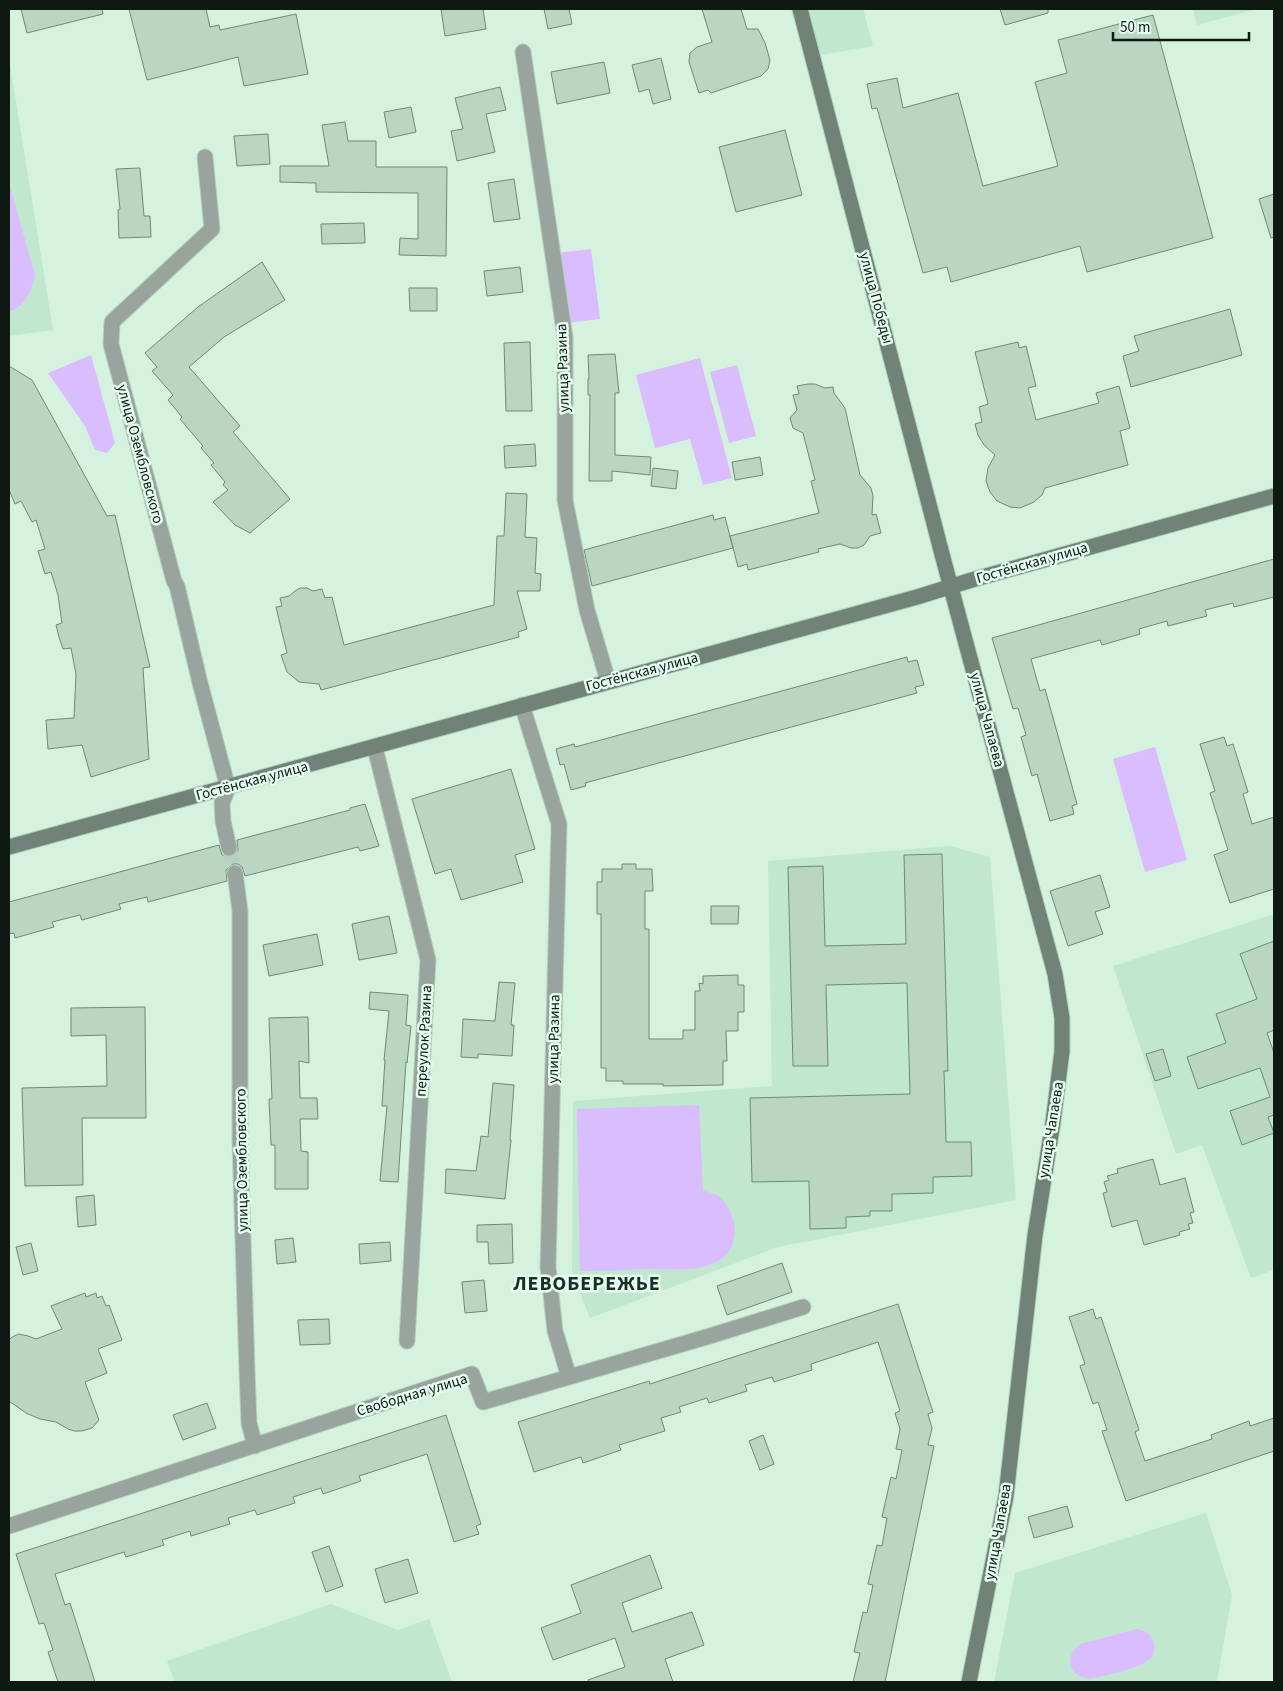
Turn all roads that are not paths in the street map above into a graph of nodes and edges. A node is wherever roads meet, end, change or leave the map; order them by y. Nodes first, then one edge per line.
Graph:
1 (800, 9) edge
2 (523, 52) dead end
3 (205, 157) dead end
4 (1274, 496) edge
5 (952, 587) junction
6 (608, 681) junction
7 (522, 705) junction
8 (375, 748) junction
9 (228, 788) junction
10 (9, 847) edge
11 (229, 848) tunnel mouth
12 (235, 873) tunnel mouth
13 (803, 1307) dead end
14 (406, 1341) dead end
15 (569, 1377) junction
16 (255, 1446) junction
17 (9, 1526) edge
18 (970, 1682) edge

1 - 5 street, улица Победы
2 - 6 street, улица Разина
3 - 9 street, улица Озембловского
4 - 5 street, Гостёнская улица
5 - 6 street, Гостёнская улица
5 - 18 street, улица Чапаева
6 - 7 street, Гостёнская улица
7 - 8 street, Гостёнская улица
7 - 15 street, улица Разина
8 - 9 street, Гостёнская улица
8 - 14 street, переулок Разина
9 - 10 street, Гостёнская улица
9 - 11 street
12 - 16 street, улица Озембловского
13 - 15 street, Свободная улица
15 - 16 street, Свободная улица
16 - 17 street, Свободная улица

